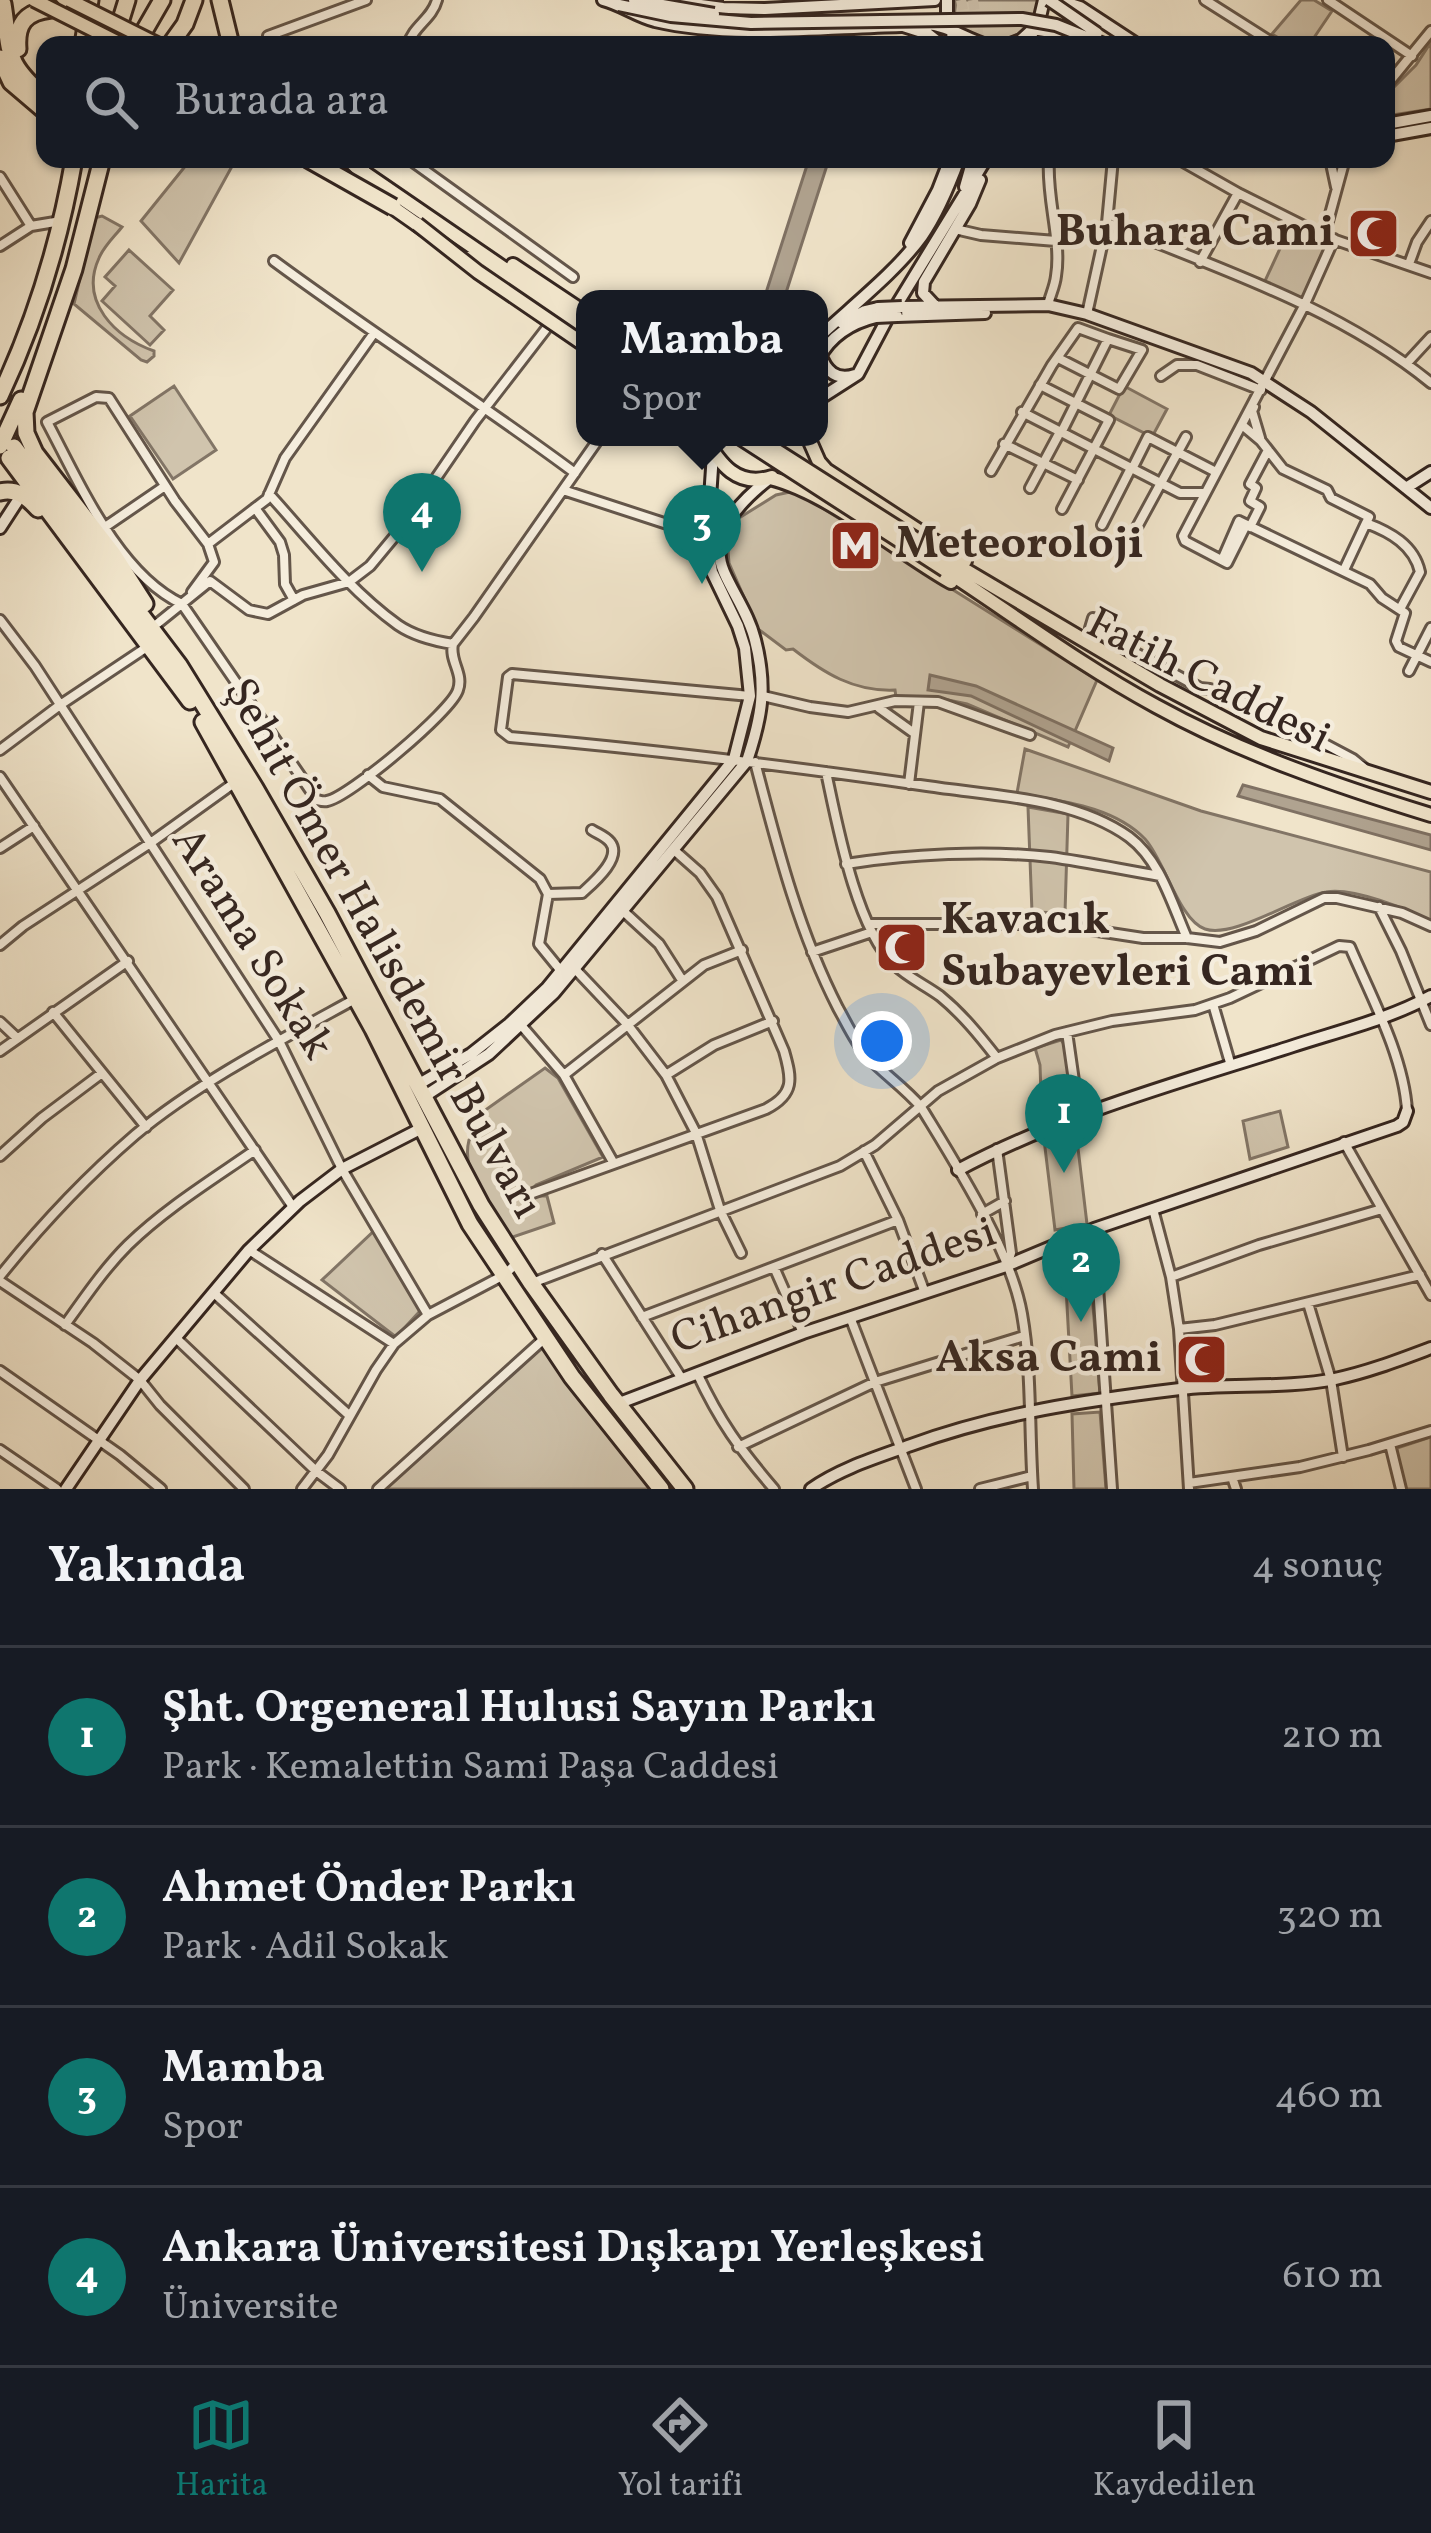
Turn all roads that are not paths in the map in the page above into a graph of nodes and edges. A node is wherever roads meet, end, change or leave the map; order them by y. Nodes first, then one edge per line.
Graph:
1 (34, 0) edge
2 (68, 0) edge
3 (90, 0) edge
4 (99, 0) edge
5 (116, 0) edge
6 (127, 0) edge
7 (162, 0) edge
8 (194, 0) edge
9 (220, 0) edge
10 (366, 0) edge
11 (437, 0) edge
12 (603, 0) edge
13 (634, 0) edge
14 (664, 0) edge
15 (935, 0) edge
16 (946, 0) edge
17 (1050, 0) edge
18 (1205, 0) edge
19 (1328, 0) edge
20 (902, 2) edge
21 (3, 4) dead end
22 (619, 4) junction
23 (1081, 8) junction
24 (50, 9) junction
25 (898, 26) junction
26 (952, 29) junction
27 (1034, 29) junction
28 (1431, 32) edge
29 (1097, 33) junction
30 (268, 35) dead end
31 (84, 36) edge
32 (94, 36) edge
33 (105, 36) edge
34 (112, 36) edge
35 (114, 36) edge
36 (141, 36) edge
37 (141, 36) edge
38 (176, 36) edge
39 (229, 36) edge
40 (410, 36) edge
41 (929, 36) edge
42 (954, 36) edge
43 (964, 36) edge
44 (1026, 36) edge
45 (1031, 36) edge
46 (1064, 36) edge
47 (1068, 36) edge
48 (1084, 36) edge
49 (1102, 36) edge
50 (1124, 36) edge
51 (1262, 36) edge
52 (1382, 36) edge
53 (1395, 45) edge
54 (1412, 56) junction
55 (0, 58) edge
56 (1395, 76) edge
57 (36, 78) edge
58 (36, 89) edge
59 (36, 103) edge
60 (1431, 116) edge
61 (1395, 122) edge
62 (1431, 128) edge
63 (1395, 134) edge
64 (66, 168) edge
65 (67, 168) edge
66 (98, 168) edge
67 (324, 168) edge
68 (336, 168) edge
69 (358, 168) edge
70 (421, 168) edge
71 (951, 168) edge
72 (978, 168) edge
73 (981, 168) edge
74 (1048, 168) edge
75 (1112, 168) edge
76 (1194, 168) edge
77 (1332, 168) edge
78 (1342, 168) edge
79 (0, 176) edge
80 (94, 181) junction
81 (1336, 190) junction
82 (1238, 193) junction
83 (393, 207) junction
84 (63, 213) junction
85 (421, 219) junction
86 (1431, 221) edge
87 (1107, 224) junction
88 (31, 226) junction
89 (956, 229) junction
90 (1329, 238) junction
91 (1056, 242) junction
92 (0, 246) edge
93 (274, 261) dead end
94 (1201, 262) junction
95 (1409, 263) junction
96 (1431, 273) edge
97 (572, 277) dead end
98 (1048, 305) junction
99 (1304, 306) junction
100 (576, 307) edge
101 (936, 307) junction
102 (889, 312) junction
103 (1088, 314) junction
104 (576, 318) edge
105 (547, 328) dead end
106 (828, 329) edge
107 (576, 330) edge
108 (828, 332) edge
109 (374, 333) junction
110 (1431, 337) edge
111 (576, 339) edge
112 (1108, 339) junction
113 (828, 348) edge
114 (1058, 358) junction
115 (16, 361) junction
116 (1406, 363) junction
117 (828, 369) edge
118 (858, 374) junction
119 (1090, 374) junction
120 (0, 376) edge
121 (1161, 376) dead end
122 (1431, 383) edge
123 (1040, 385) junction
124 (1261, 391) junction
125 (828, 393) edge
126 (0, 396) edge
127 (1076, 403) junction
128 (486, 407) junction
129 (1022, 412) junction
130 (1242, 425) junction
131 (1060, 432) junction
132 (1186, 437) dead end
133 (1261, 441) junction
134 (1004, 444) junction
135 (594, 446) edge
136 (709, 446) edge
137 (714, 446) edge
138 (754, 446) edge
139 (768, 446) edge
140 (800, 446) edge
141 (811, 446) edge
142 (6, 449) edge
143 (1095, 450) junction
144 (1268, 450) junction
145 (713, 452) junction
146 (1177, 453) junction
147 (1043, 464) junction
148 (1131, 468) junction
149 (991, 471) dead end
150 (575, 472) junction
151 (1216, 472) junction
152 (1431, 472) edge
153 (28, 474) junction
154 (770, 478) junction
155 (1078, 480) junction
156 (1160, 483) junction
157 (165, 486) junction
158 (1030, 488) dead end
159 (1406, 488) junction
160 (563, 490) junction
161 (0, 492) edge
162 (1205, 493) junction
163 (269, 494) junction
164 (27, 498) junction
165 (78, 507) junction
166 (255, 508) junction
167 (1431, 508) edge
168 (1062, 509) dead end
169 (1366, 523) junction
170 (1245, 524) junction
171 (1102, 525) dead end
172 (106, 527) junction
173 (0, 528) edge
174 (707, 537) junction
175 (1131, 538) dead end
176 (208, 544) junction
177 (90, 563) junction
178 (948, 565) junction
179 (1343, 571) junction
180 (349, 582) junction
181 (294, 600) junction
182 (184, 602) junction
183 (1028, 609) junction
184 (1400, 609) junction
185 (1011, 614) junction
186 (1093, 618) dead end
187 (0, 620) edge
188 (158, 623) junction
189 (1431, 628) edge
190 (453, 644) junction
191 (150, 645) junction
192 (1417, 656) junction
193 (1431, 662) edge
194 (1409, 671) dead end
195 (757, 696) junction
196 (919, 701) junction
197 (60, 704) junction
198 (878, 707) junction
199 (914, 733) junction
200 (1030, 735) dead end
201 (0, 750) edge
202 (745, 760) junction
203 (826, 771) junction
204 (1370, 773) junction
205 (368, 775) junction
206 (0, 777) edge
207 (236, 782) junction
208 (910, 784) junction
209 (255, 788) junction
210 (1431, 792) edge
211 (1431, 815) edge
212 (34, 826) junction
213 (592, 830) dead end
214 (149, 844) junction
215 (0, 848) edge
216 (674, 850) junction
217 (846, 864) junction
218 (1160, 876) junction
219 (79, 890) junction
220 (548, 894) junction
221 (1379, 908) junction
222 (622, 910) junction
223 (1431, 926) edge
224 (871, 928) junction
225 (1187, 938) junction
226 (0, 945) edge
227 (742, 950) junction
228 (812, 952) junction
229 (128, 961) junction
230 (568, 969) junction
231 (682, 980) junction
232 (357, 998) junction
233 (1426, 999) edge
234 (1213, 1004) junction
235 (53, 1012) junction
236 (1380, 1017) junction
237 (773, 1021) junction
238 (0, 1022) edge
239 (627, 1024) junction
240 (521, 1025) junction
241 (1431, 1025) edge
242 (1067, 1033) junction
243 (17, 1038) junction
244 (279, 1040) junction
245 (0, 1051) edge
246 (997, 1058) junction
247 (1231, 1066) junction
248 (102, 1072) junction
249 (564, 1075) junction
250 (666, 1075) junction
251 (211, 1083) junction
252 (422, 1090) junction
253 (921, 1107) junction
254 (1407, 1111) joint
255 (1079, 1117) junction
256 (146, 1127) junction
257 (424, 1127) junction
258 (696, 1132) junction
259 (1344, 1142) junction
260 (997, 1149) junction
261 (255, 1150) junction
262 (864, 1151) junction
263 (0, 1156) edge
264 (614, 1162) junction
265 (342, 1169) junction
266 (958, 1170) junction
267 (533, 1193) dead end
268 (1005, 1202) junction
269 (294, 1207) junction
270 (1153, 1209) junction
271 (1382, 1209) junction
272 (720, 1210) junction
273 (982, 1214) junction
274 (898, 1220) junction
275 (1094, 1229) junction
276 (249, 1250) junction
277 (741, 1253) dead end
278 (602, 1254) junction
279 (518, 1262) junction
280 (1006, 1266) junction
281 (774, 1267) junction
282 (504, 1275) junction
283 (1420, 1275) junction
284 (1171, 1276) junction
285 (0, 1278) edge
286 (531, 1283) junction
287 (214, 1293) junction
288 (925, 1293) junction
289 (1431, 1295) edge
290 (1308, 1303) junction
291 (428, 1315) junction
292 (642, 1317) junction
293 (850, 1318) junction
294 (65, 1325) junction
295 (1179, 1330) junction
296 (803, 1333) junction
297 (1024, 1336) junction
298 (175, 1337) junction
299 (547, 1337) junction
300 (394, 1344) junction
301 (1431, 1348) edge
302 (0, 1371) edge
303 (698, 1373) junction
304 (682, 1379) junction
305 (140, 1380) junction
306 (1330, 1380) junction
307 (875, 1382) junction
308 (1183, 1389) junction
309 (1107, 1400) junction
310 (617, 1404) junction
311 (1030, 1410) junction
312 (350, 1416) junction
313 (1431, 1431) edge
314 (100, 1441) junction
315 (1389, 1444) junction
316 (738, 1448) junction
317 (899, 1449) junction
318 (0, 1450) edge
319 (1343, 1457) junction
320 (316, 1471) junction
321 (1032, 1476) junction
322 (1232, 1477) junction
323 (1189, 1486) edge
324 (62, 1489) edge
325 (161, 1489) edge
326 (244, 1489) edge
327 (302, 1489) edge
328 (340, 1489) edge
329 (378, 1489) edge
330 (661, 1489) edge
331 (685, 1489) edge
332 (774, 1489) edge
333 (812, 1489) edge
334 (916, 1489) edge
335 (980, 1489) edge
336 (1033, 1489) edge
337 (1112, 1489) edge
338 (1236, 1489) edge
339 (1401, 1489) edge

1 - 24 main road, bridge
2 - 36 main road, bridge
3 - 31 highway
4 - 32 highway
5 - 34 highway
6 - 35 highway
7 - 37 highway
8 - 38 highway
9 - 39 highway
10 - 30 street
11 - 40 street
12 - 22 main road
13 - 29 main road, bridge
14 - 20 main road
15 - 20 main road
16 - 26 main road
17 - 23 main road
17 - 27 main road
17 - 29 main road, bridge
18 - 51 street
19 - 52 street
21 - 58 highway
22 - 25 main road, bridge
22 - 48 main road, bridge
23 - 47 main road
23 - 50 main road
24 - 33 main road, bridge
24 - 57 highway
25 - 26 main road
25 - 41 main road
26 - 42 main road
26 - 43 main road
27 - 44 main road
27 - 45 main road
27 - 46 main road
28 - 54 street
29 - 49 main road, bridge
53 - 54 street
54 - 56 street
55 - 59 highway
60 - 61 main road
62 - 63 main road
64 - 84 highway
65 - 84 highway
66 - 80 highway
67 - 83 highway, bridge
68 - 83 main road, bridge
69 - 85 main road
70 - 97 street
71 - 106 main road
72 - 102 main road
73 - 89 main road
74 - 91 street
75 - 87 street
76 - 82 street
77 - 81 street
78 - 81 street
79 - 88 street
80 - 142 highway
80 - 165 highway
81 - 90 street
82 - 90 street
82 - 94 street
83 - 85 main road, bridge
84 - 88 street
84 - 115 highway
85 - 100 main road
85 - 104 main road
85 - 107 main road, bridge
85 - 111 main road, bridge
86 - 95 street
87 - 94 street
87 - 103 street
88 - 92 street
89 - 91 street
89 - 101 main road
90 - 95 street
90 - 99 street
91 - 98 street
93 - 109 street
94 - 99 street
95 - 96 street
98 - 101 main road
98 - 102 main road
98 - 103 main road
99 - 116 street
99 - 124 street
101 - 102 main road
102 - 108 main road
102 - 113 main road
102 - 118 main road
103 - 124 main road
105 - 128 street
109 - 128 street
109 - 163 street
110 - 116 street
112 - 114 street
112 - 119 street
112 - 119 street
114 - 119 street
114 - 123 street
115 - 120 main road
115 - 126 highway
116 - 122 street
117 - 118 main road
118 - 125 main road
119 - 127 street
121 - 124 street
123 - 127 street
123 - 129 street
124 - 130 street
124 - 133 street
124 - 159 main road
127 - 131 street
127 - 143 street
128 - 150 street
128 - 180 street
129 - 131 street
129 - 134 street
130 - 133 street
130 - 151 street
131 - 143 street
131 - 147 street
132 - 146 street
133 - 144 street
134 - 147 street
134 - 149 street
135 - 150 street
136 - 145 main road
137 - 145 main road
138 - 178 main road, Fatih Caddesi, bridge
139 - 178 main road, Fatih Caddesi, bridge
140 - 154 main road
141 - 183 main road
142 - 153 highway, Şehit Ömer Halisdemir Bulvarı
143 - 148 street
143 - 155 street
144 - 169 street
144 - 170 street
145 - 154 main road
145 - 174 main road
146 - 148 street
146 - 151 street
146 - 156 street
147 - 155 street
147 - 158 street
148 - 156 street
148 - 171 street
150 - 160 street
151 - 162 street
152 - 159 main road
153 - 164 highway
153 - 165 highway
153 - 177 highway, Şehit Ömer Halisdemir Bulvarı
153 - 209 highway, Şehit Ömer Halisdemir Bulvarı
154 - 185 main road
154 - 195 main road
155 - 168 street
156 - 162 street
156 - 175 street
157 - 172 street
157 - 172 street
157 - 176 street
159 - 167 main road
160 - 174 street
160 - 190 street
161 - 164 highway
162 - 170 street
163 - 166 street
163 - 180 street
164 - 173 main road
164 - 177 highway
165 - 188 highway
166 - 176 street
166 - 181 street
169 - 179 street
169 - 184 street
170 - 179 street
172 - 182 street
174 - 195 main road
176 - 182 street
177 - 191 highway, Şehit Ömer Halisdemir Bulvarı
178 - 183 main road, Fatih Caddesi
178 - 185 main road, Fatih Caddesi
179 - 184 street
180 - 181 street
180 - 190 street
181 - 182 street
182 - 188 street
182 - 205 street
183 - 204 main road, Fatih Caddesi
184 - 192 street
185 - 211 main road, Fatih Caddesi
186 - 204 street
187 - 197 street, Arama Sokak
188 - 209 highway
189 - 192 street
190 - 205 street
191 - 197 street
191 - 207 highway, Şehit Ömer Halisdemir Bulvarı
192 - 193 street
192 - 194 street
195 - 198 street
195 - 202 main road
195 - 202 street
196 - 198 street
196 - 199 street
196 - 200 street
197 - 201 street
197 - 214 street, Arama Sokak
198 - 199 street
199 - 208 street
202 - 203 street
202 - 216 main road
202 - 228 street
202 - 230 main road
203 - 208 street
203 - 217 street
204 - 210 main road, Fatih Caddesi
205 - 220 street
206 - 212 street
207 - 214 street
207 - 232 highway, Şehit Ömer Halisdemir Bulvarı
208 - 218 street
209 - 252 highway, Şehit Ömer Halisdemir Bulvarı
212 - 215 street
212 - 219 street
213 - 220 street
214 - 219 street
214 - 244 street, Arama Sokak
216 - 222 main road
216 - 227 street
217 - 218 street
217 - 224 street
218 - 225 street
219 - 226 street
219 - 229 street
220 - 230 street
221 - 223 street
221 - 225 street
221 - 233 street
222 - 230 main road
222 - 231 street
224 - 225 street
224 - 228 street
224 - 246 street
227 - 231 street
227 - 237 street
228 - 253 street
229 - 235 street
229 - 251 street
230 - 239 street
230 - 240 main road
230 - 252 main road
231 - 239 street
232 - 244 street
232 - 257 highway, Şehit Ömer Halisdemir Bulvarı
233 - 236 main road
233 - 241 street
234 - 236 street
234 - 242 street
234 - 247 street
235 - 243 street
235 - 248 street
236 - 247 main road
236 - 254 street
237 - 250 street
237 - 258 street
238 - 243 street
239 - 249 street
239 - 250 street
240 - 249 street
240 - 252 main road
242 - 246 street
242 - 255 street
243 - 245 street
244 - 251 street
244 - 265 street, Arama Sokak
246 - 253 street
247 - 255 main road
248 - 256 street
248 - 263 street
249 - 264 street
250 - 258 street
251 - 256 street
251 - 261 street
252 - 279 highway, Şehit Ömer Halisdemir Bulvarı
253 - 262 street
253 - 266 street
254 - 259 main road, Cihangir Caddesi
255 - 260 main road
256 - 285 street
257 - 265 main road
257 - 282 highway, Şehit Ömer Halisdemir Bulvarı
258 - 264 street
258 - 272 street
259 - 270 main road, Cihangir Caddesi
259 - 271 street
260 - 266 main road
260 - 268 street
261 - 269 street
261 - 294 street
262 - 272 street
262 - 274 street
264 - 267 street
265 - 269 main road
265 - 291 street, Arama Sokak
266 - 273 street
268 - 273 street
268 - 280 street
269 - 276 main road
270 - 275 main road, Cihangir Caddesi
270 - 284 street
271 - 283 street
271 - 284 street
272 - 277 street
272 - 278 street
273 - 280 street
274 - 281 street
274 - 288 street
275 - 280 main road, Cihangir Caddesi
275 - 309 street
276 - 287 main road
276 - 300 street
278 - 286 street
278 - 292 street
279 - 282 street
279 - 286 highway, Şehit Ömer Halisdemir Bulvarı
280 - 288 main road, Cihangir Caddesi
280 - 297 street
281 - 292 street
281 - 296 street
282 - 291 street
282 - 299 highway, Şehit Ömer Halisdemir Bulvarı
283 - 289 street
283 - 290 street
284 - 295 street
285 - 294 street
286 - 310 highway, Şehit Ömer Halisdemir Bulvarı
287 - 298 main road
287 - 312 street
288 - 293 main road, Cihangir Caddesi
290 - 295 street
290 - 306 street
291 - 300 street
292 - 304 street
293 - 296 main road, Cihangir Caddesi
293 - 307 street
294 - 305 street
295 - 308 street
296 - 303 main road, Cihangir Caddesi
297 - 307 street
297 - 311 street
298 - 305 main road
298 - 320 street
299 - 329 street
299 - 330 highway, Şehit Ömer Halisdemir Bulvarı
300 - 312 street
301 - 306 main road
302 - 314 street
303 - 304 main road, Cihangir Caddesi
303 - 316 street
304 - 310 main road, Cihangir Caddesi
305 - 314 main road
305 - 326 street
306 - 308 main road
306 - 319 street
307 - 316 street
307 - 317 street
308 - 309 main road
308 - 323 street
309 - 311 main road
309 - 337 street
310 - 331 highway, Şehit Ömer Halisdemir Bulvarı
311 - 317 main road
311 - 321 street
312 - 320 street
313 - 315 street
314 - 324 main road
314 - 325 street
315 - 319 street
315 - 339 street
316 - 332 street
317 - 333 main road
317 - 334 street
318 - 324 street
319 - 322 street
320 - 327 street
320 - 328 street
321 - 335 street
321 - 336 street
322 - 323 street
322 - 338 street

